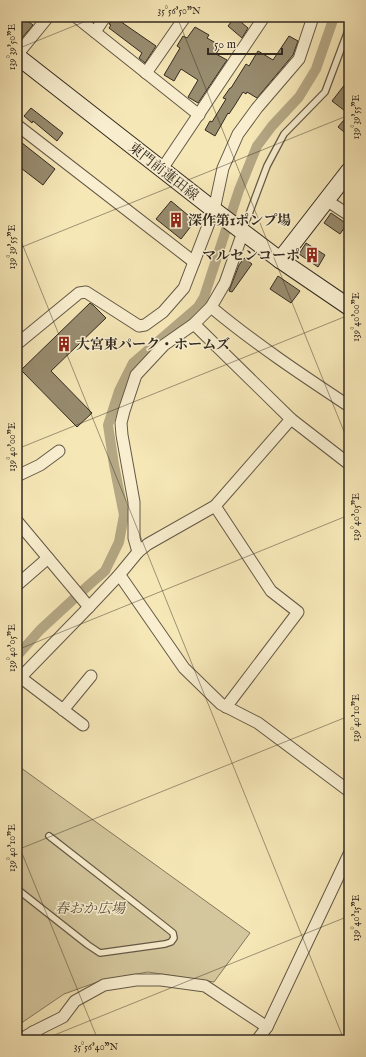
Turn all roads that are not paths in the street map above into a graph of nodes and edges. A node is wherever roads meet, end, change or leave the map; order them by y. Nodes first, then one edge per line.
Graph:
1 (48, 17) edge
2 (76, 17) edge
3 (105, 17) edge
4 (186, 17) edge
5 (264, 17) edge
6 (313, 17) edge
7 (349, 28) edge
8 (94, 32) junction
9 (18, 59) edge
10 (146, 73) junction
11 (198, 115) junction
12 (17, 125) edge
13 (162, 169) junction
14 (349, 171) edge
15 (326, 200) junction
16 (219, 214) junction
17 (349, 215) edge
18 (241, 230) junction
19 (280, 260) junction
20 (194, 262) junction
21 (211, 307) junction
22 (349, 307) edge
23 (194, 324) junction
24 (17, 344) edge
25 (349, 406) edge
26 (291, 420) junction
27 (59, 451) dead end
28 (349, 464) edge
29 (17, 476) edge
30 (215, 506) junction
31 (17, 521) edge
32 (138, 552) junction
33 (48, 558) junction
34 (119, 575) junction
35 (17, 585) edge
36 (87, 604) junction
37 (91, 676) dead end
38 (18, 679) edge
39 (226, 707) junction
40 (63, 710) junction
41 (83, 725) dead end
42 (349, 791) edge
43 (49, 836) dead end
44 (349, 854) edge
45 (17, 889) edge
46 (267, 1027) junction
47 (36, 1036) edge
48 (20, 1040) edge
49 (257, 1040) edge

1 - 9 street
2 - 8 street
3 - 8 street
4 - 10 street
5 - 11 street
6 - 16 street
7 - 18 lane
8 - 10 street
9 - 13 main road, 東門前蓮田線
10 - 11 street
11 - 13 street
12 - 20 street
13 - 16 main road, 東門前蓮田線
14 - 15 main road
15 - 17 street
15 - 19 main road
16 - 18 main road, 東門前蓮田線
16 - 20 street
18 - 19 main road, 東門前蓮田線
18 - 21 street
19 - 22 main road, 東門前蓮田線
20 - 24 street
21 - 23 street
21 - 25 street
23 - 26 street
23 - 32 street
26 - 28 street
26 - 30 street
27 - 29 street
30 - 32 street
30 - 39 street
31 - 33 street
32 - 34 street
33 - 35 street
33 - 36 street
34 - 36 street
34 - 39 street
36 - 38 street
37 - 40 street
38 - 40 street
39 - 42 street
40 - 41 street
43 - 45 lane
44 - 46 street
46 - 47 street
46 - 49 street
47 - 48 street

